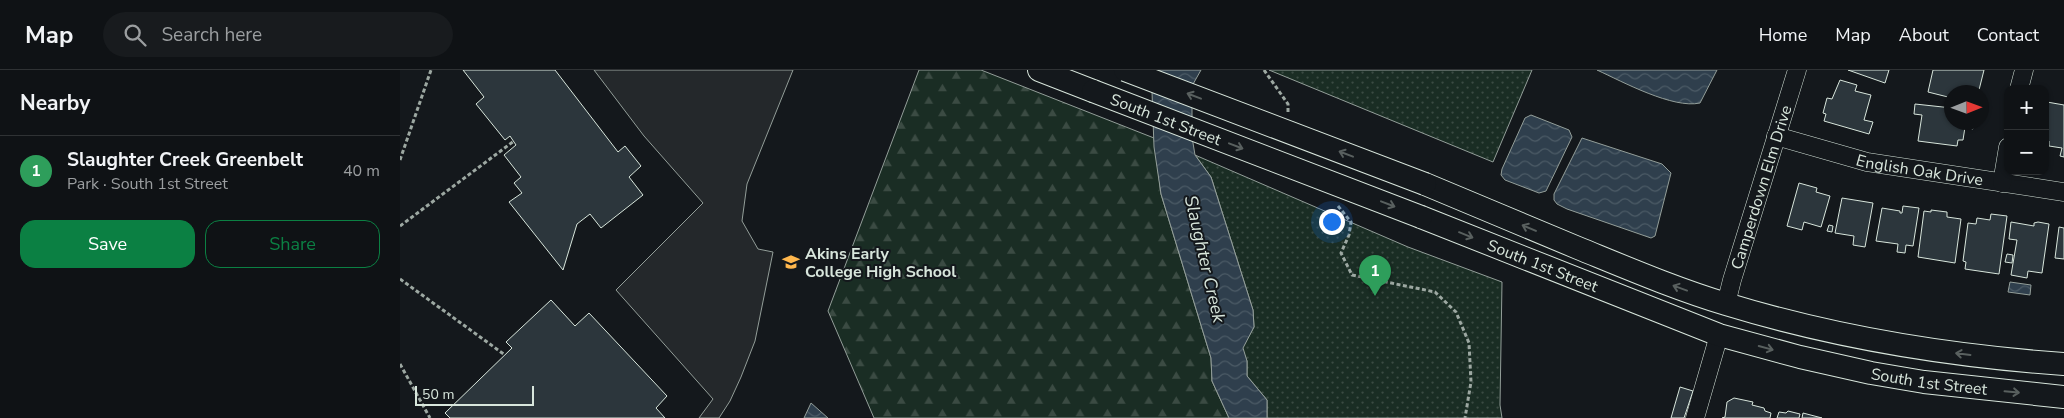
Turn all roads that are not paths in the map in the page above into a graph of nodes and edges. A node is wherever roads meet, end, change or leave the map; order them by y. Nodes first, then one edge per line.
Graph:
1 (1039, 70) edge
2 (1125, 70) edge
3 (1797, 70) edge
4 (2024, 70) edge
5 (2019, 85) edge
6 (1776, 136) junction
7 (2004, 171) edge
8 (2002, 183) junction
9 (2064, 192) edge
10 (1726, 304) junction
11 (1719, 335) junction
12 (2064, 364) edge
13 (2064, 397) edge
14 (1695, 418) edge

1 -> 11 main road, South 1st Street, bridge
10 -> 2 main road, South 1st Street, bridge
3 - 6 street, Camperdown Elm Drive
4 - 5 street
6 - 8 street, English Oak Drive
6 - 10 street, Camperdown Elm Drive
7 - 8 street
8 - 9 street, English Oak Drive
10 - 11 main road
12 -> 10 main road, South 1st Street
11 -> 13 main road, South 1st Street
11 - 14 street

